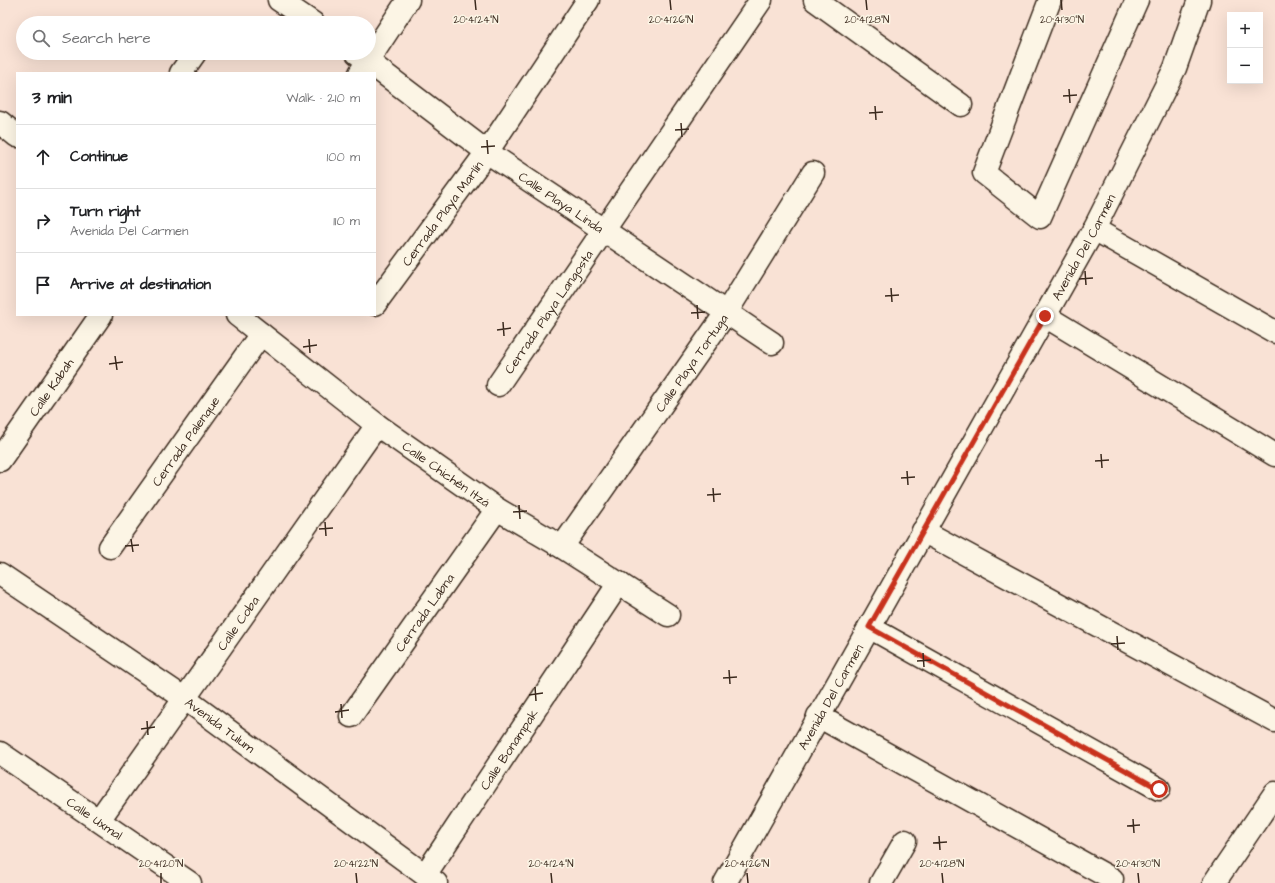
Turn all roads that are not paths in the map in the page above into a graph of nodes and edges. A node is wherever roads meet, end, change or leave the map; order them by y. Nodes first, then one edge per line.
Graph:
1 (279, 0) edge
2 (408, 0) edge
3 (588, 0) edge
4 (761, 0) edge
5 (815, 0) edge
6 (1050, 0) edge
7 (1137, 0) edge
8 (1198, 0) edge
9 (303, 16) edge
10 (376, 43) edge
11 (190, 60) edge
12 (362, 62) edge
13 (182, 72) edge
14 (376, 72) edge
15 (376, 72) edge
16 (961, 105) dead end
17 (0, 122) edge
18 (16, 135) edge
19 (486, 152) junction
20 (813, 173) dead end
21 (1094, 229) junction
22 (604, 231) junction
23 (376, 303) edge
24 (726, 313) junction
25 (100, 316) edge
26 (238, 316) edge
27 (1045, 316) junction
28 (1275, 332) edge
29 (261, 334) junction
30 (772, 343) dead end
31 (498, 385) dead end
32 (377, 425) junction
33 (1275, 455) edge
34 (0, 460) edge
35 (497, 509) junction
36 (924, 531) junction
37 (110, 547) dead end
38 (562, 547) junction
39 (0, 574) edge
40 (618, 583) junction
41 (668, 615) dead end
42 (869, 627) junction
43 (184, 698) junction
44 (350, 716) dead end
45 (818, 716) junction
46 (1275, 721) edge
47 (0, 753) edge
48 (1159, 789) dead end
49 (1275, 793) edge
50 (99, 820) junction
51 (905, 842) dead end
52 (430, 879) edge
53 (1112, 879) dead end
54 (190, 883) edge
55 (725, 883) edge
56 (882, 883) edge
57 (1214, 883) edge

1 - 9 street
2 - 10 street
3 - 19 street, Cerrada Playa Marlín
4 - 22 street, Cerrada Playa Langosta
5 - 16 street
6 - 7 street
8 - 21 street, Avenida Del Carmen
11 - 13 street
12 - 15 street, Calle Playa Linda
14 - 19 street, Calle Playa Linda
17 - 18 street
19 - 22 street, Calle Playa Linda
19 - 23 street, Cerrada Playa Marlín
20 - 24 street, Calle Playa Tortuga
21 - 27 street, Avenida Del Carmen
21 - 28 street
22 - 24 street, Calle Playa Linda
22 - 31 street, Cerrada Playa Langosta
24 - 30 street, Calle Playa Linda
24 - 38 street, Calle Playa Tortuga
25 - 34 street, Calle Kabah
26 - 29 street, Calle Chichén Itzá
27 - 33 street
27 - 36 street, Avenida Del Carmen
29 - 32 street, Calle Chichén Itzá
29 - 37 street, Cerrada Palenque
32 - 35 street, Calle Chichén Itzá
32 - 43 street, Calle Coba
35 - 38 street, Calle Chichén Itzá
35 - 44 street, Cerrada Labna
36 - 42 street, Avenida Del Carmen
36 - 46 street
38 - 40 street, Calle Chichén Itzá
39 - 43 street, Avenida Tulum
40 - 41 street, Calle Chichén Itzá
40 - 52 street, Calle Bonampak
42 - 45 street, Avenida Del Carmen
42 - 48 street
43 - 50 street, Calle Coba
43 - 52 street, Avenida Tulum
45 - 53 street
45 - 55 street, Avenida Del Carmen
47 - 50 street, Calle Uxmal
49 - 57 street
50 - 54 street, Calle Uxmal
51 - 56 street

